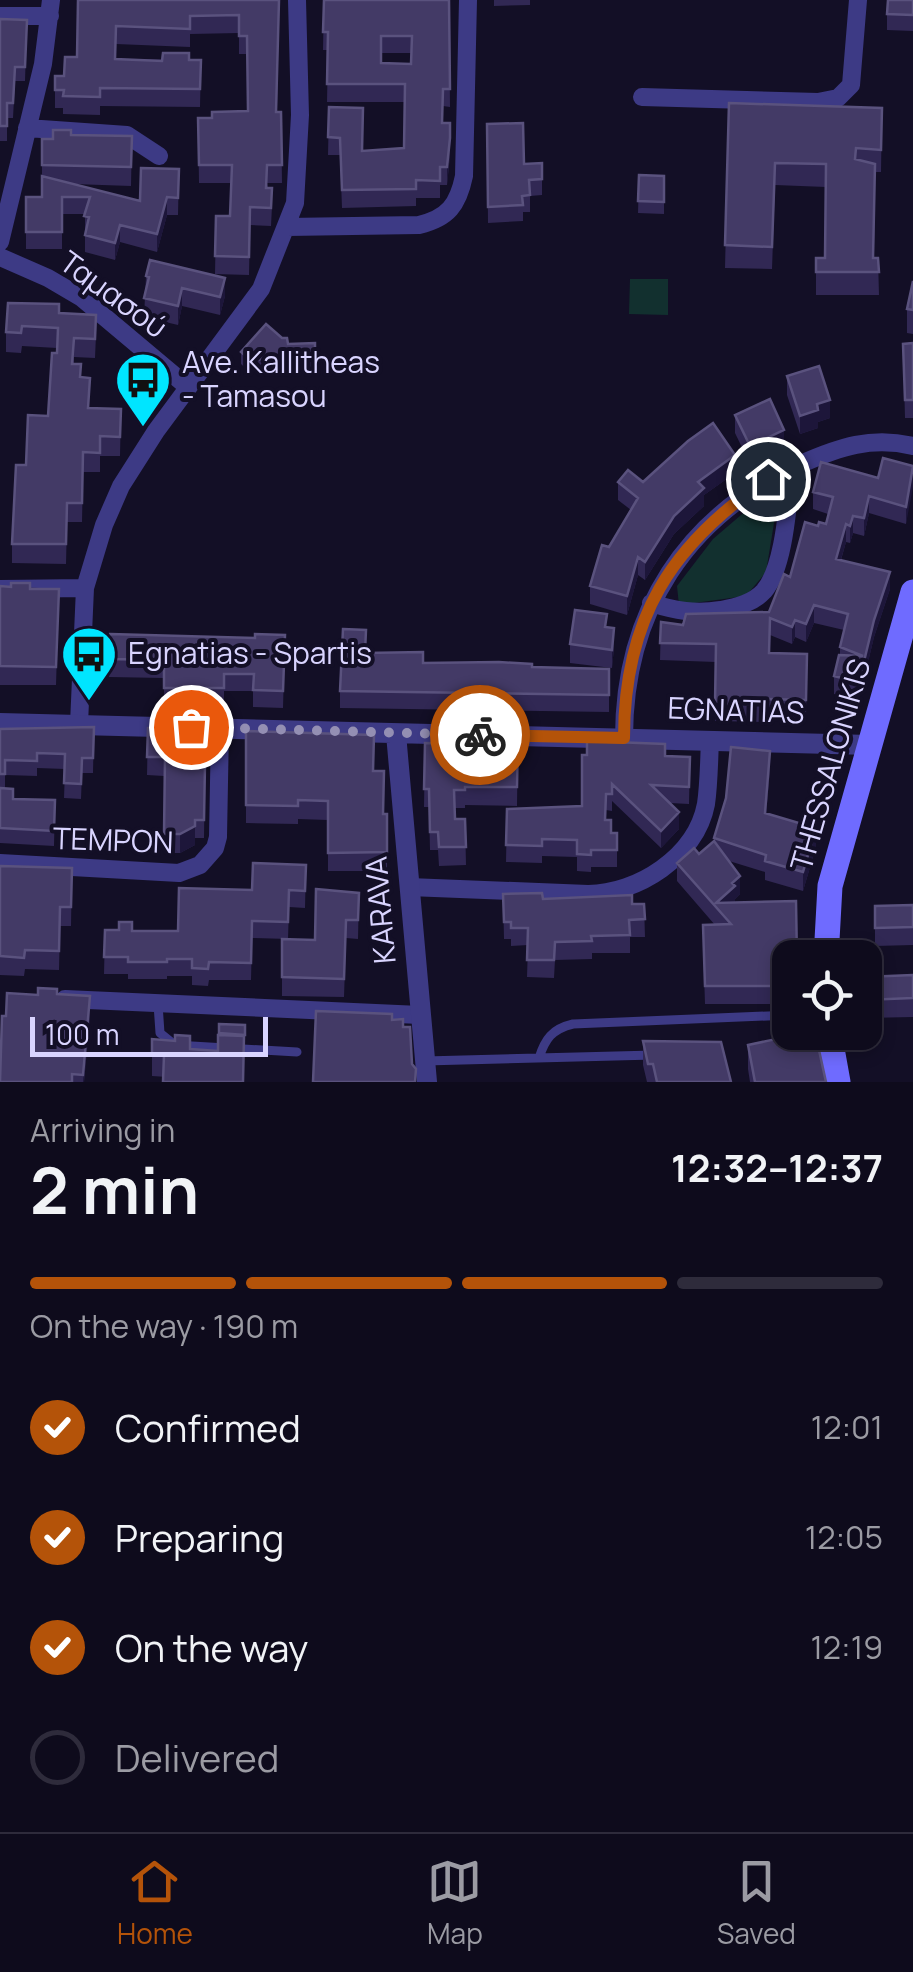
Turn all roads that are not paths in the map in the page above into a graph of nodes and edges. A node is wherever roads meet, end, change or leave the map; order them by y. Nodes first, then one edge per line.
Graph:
1 (297, 0) edge
2 (468, 0) edge
3 (858, 0) edge
4 (51, 8) edge
5 (0, 16) edge
6 (642, 97) dead end
7 (27, 128) junction
8 (159, 156) dead end
9 (287, 228) junction
10 (0, 242) edge
11 (0, 257) edge
12 (188, 387) junction
13 (913, 446) edge
14 (792, 468) junction
15 (85, 588) junction
16 (0, 589) edge
17 (913, 592) edge
18 (651, 603) junction
19 (0, 723) edge
20 (80, 724) junction
21 (220, 728) junction
22 (396, 734) junction
23 (624, 738) junction
24 (710, 740) junction
25 (870, 745) junction
26 (0, 863) edge
27 (409, 887) junction
28 (827, 940) edge
29 (51, 998) edge
30 (158, 1004) junction
31 (420, 1015) junction
32 (772, 1016) edge
33 (833, 1050) edge
34 (297, 1052) dead end
35 (658, 1055) edge
36 (539, 1058) junction
37 (426, 1071) edge
38 (838, 1082) edge

1 - 9 street
2 - 9 street
3 - 6 street
4 - 5 street
4 - 7 street
7 - 8 street
7 - 10 street
9 - 12 street
11 - 12 street, Ταμασού
12 - 15 street
13 - 14 street
14 - 18 street
14 - 18 street
15 - 16 street
15 - 20 street
17 - 25 main road, THESSALONIKIS
18 - 23 street
19 - 20 street, EGNATIAS
20 - 21 street, EGNATIAS
21 - 22 street, EGNATIAS
21 - 26 street, TEMPON
22 - 23 street, EGNATIAS
22 - 27 street, KARAVA
23 - 24 street, EGNATIAS
24 - 25 street, EGNATIAS
24 - 27 street
25 - 28 main road, THESSALONIKIS
27 - 31 street, KARAVA
29 - 30 street
30 - 31 street
30 - 34 lane
31 - 37 street, KARAVA
32 - 36 lane
33 - 38 main road
35 - 36 lane
36 - 37 lane

